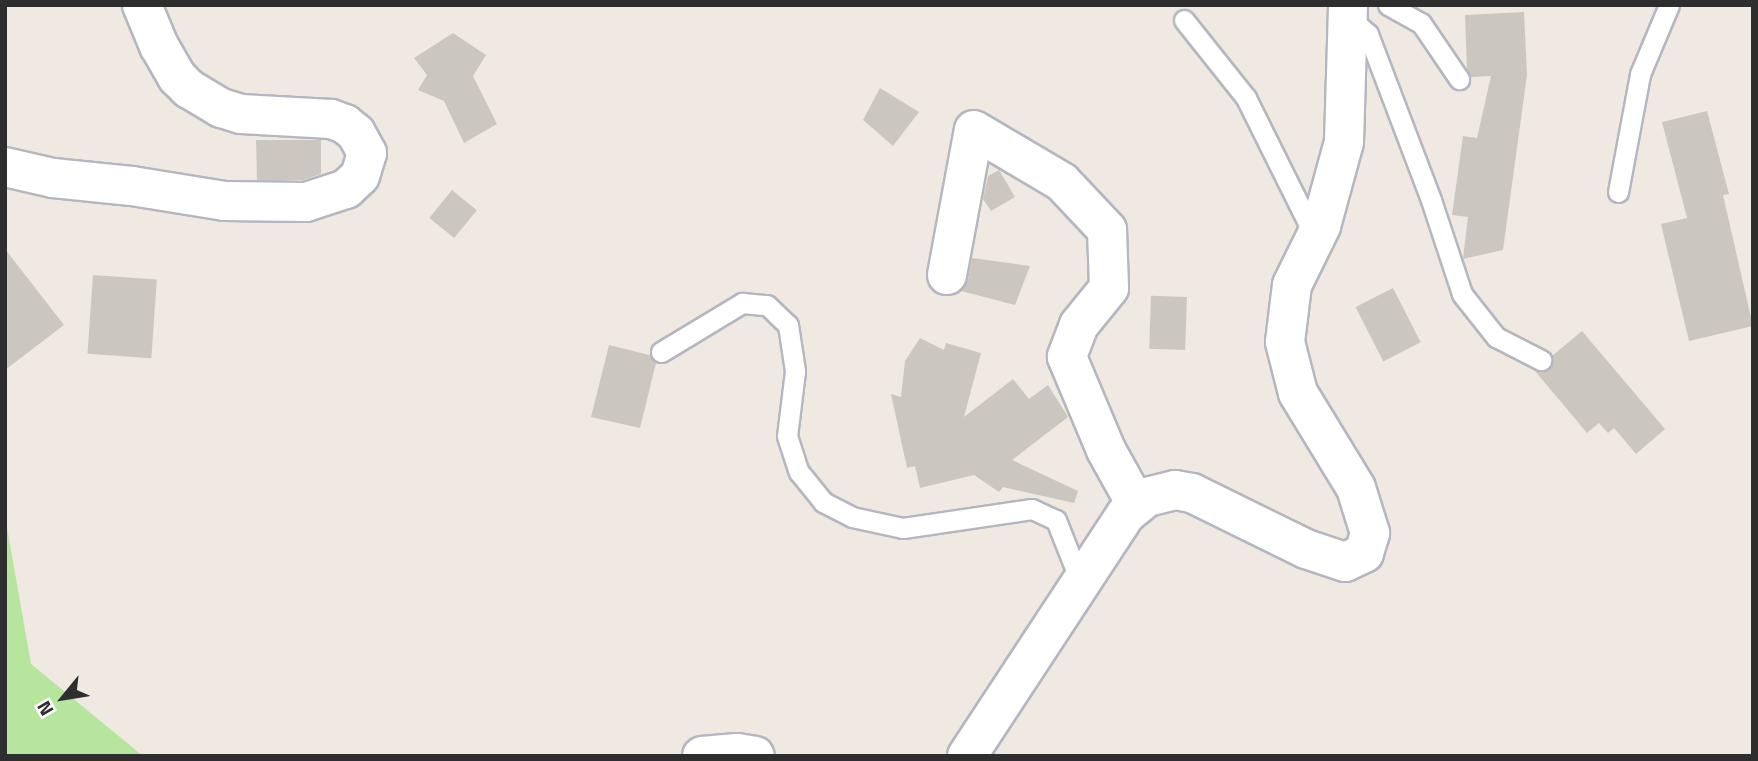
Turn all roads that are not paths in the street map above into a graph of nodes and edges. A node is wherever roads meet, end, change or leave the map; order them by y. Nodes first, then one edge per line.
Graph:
1 (142, 5) edge
2 (1388, 5) edge
3 (1669, 5) edge
4 (1348, 11) edge
5 (1184, 20) dead end
6 (1458, 79) dead end
7 (5, 167) edge
8 (1618, 192) dead end
9 (1316, 238) junction
10 (947, 275) dead end
11 (661, 352) dead end
12 (1541, 360) dead end
13 (1136, 504) junction
14 (1080, 583) junction
15 (702, 756) edge
16 (755, 756) edge
17 (967, 756) edge

1 - 7 street
2 - 6 lane
3 - 8 lane
4 - 9 street
4 - 12 lane
5 - 9 lane
9 - 13 street
10 - 13 street
11 - 14 lane
13 - 14 street
14 - 17 street
15 - 16 street

